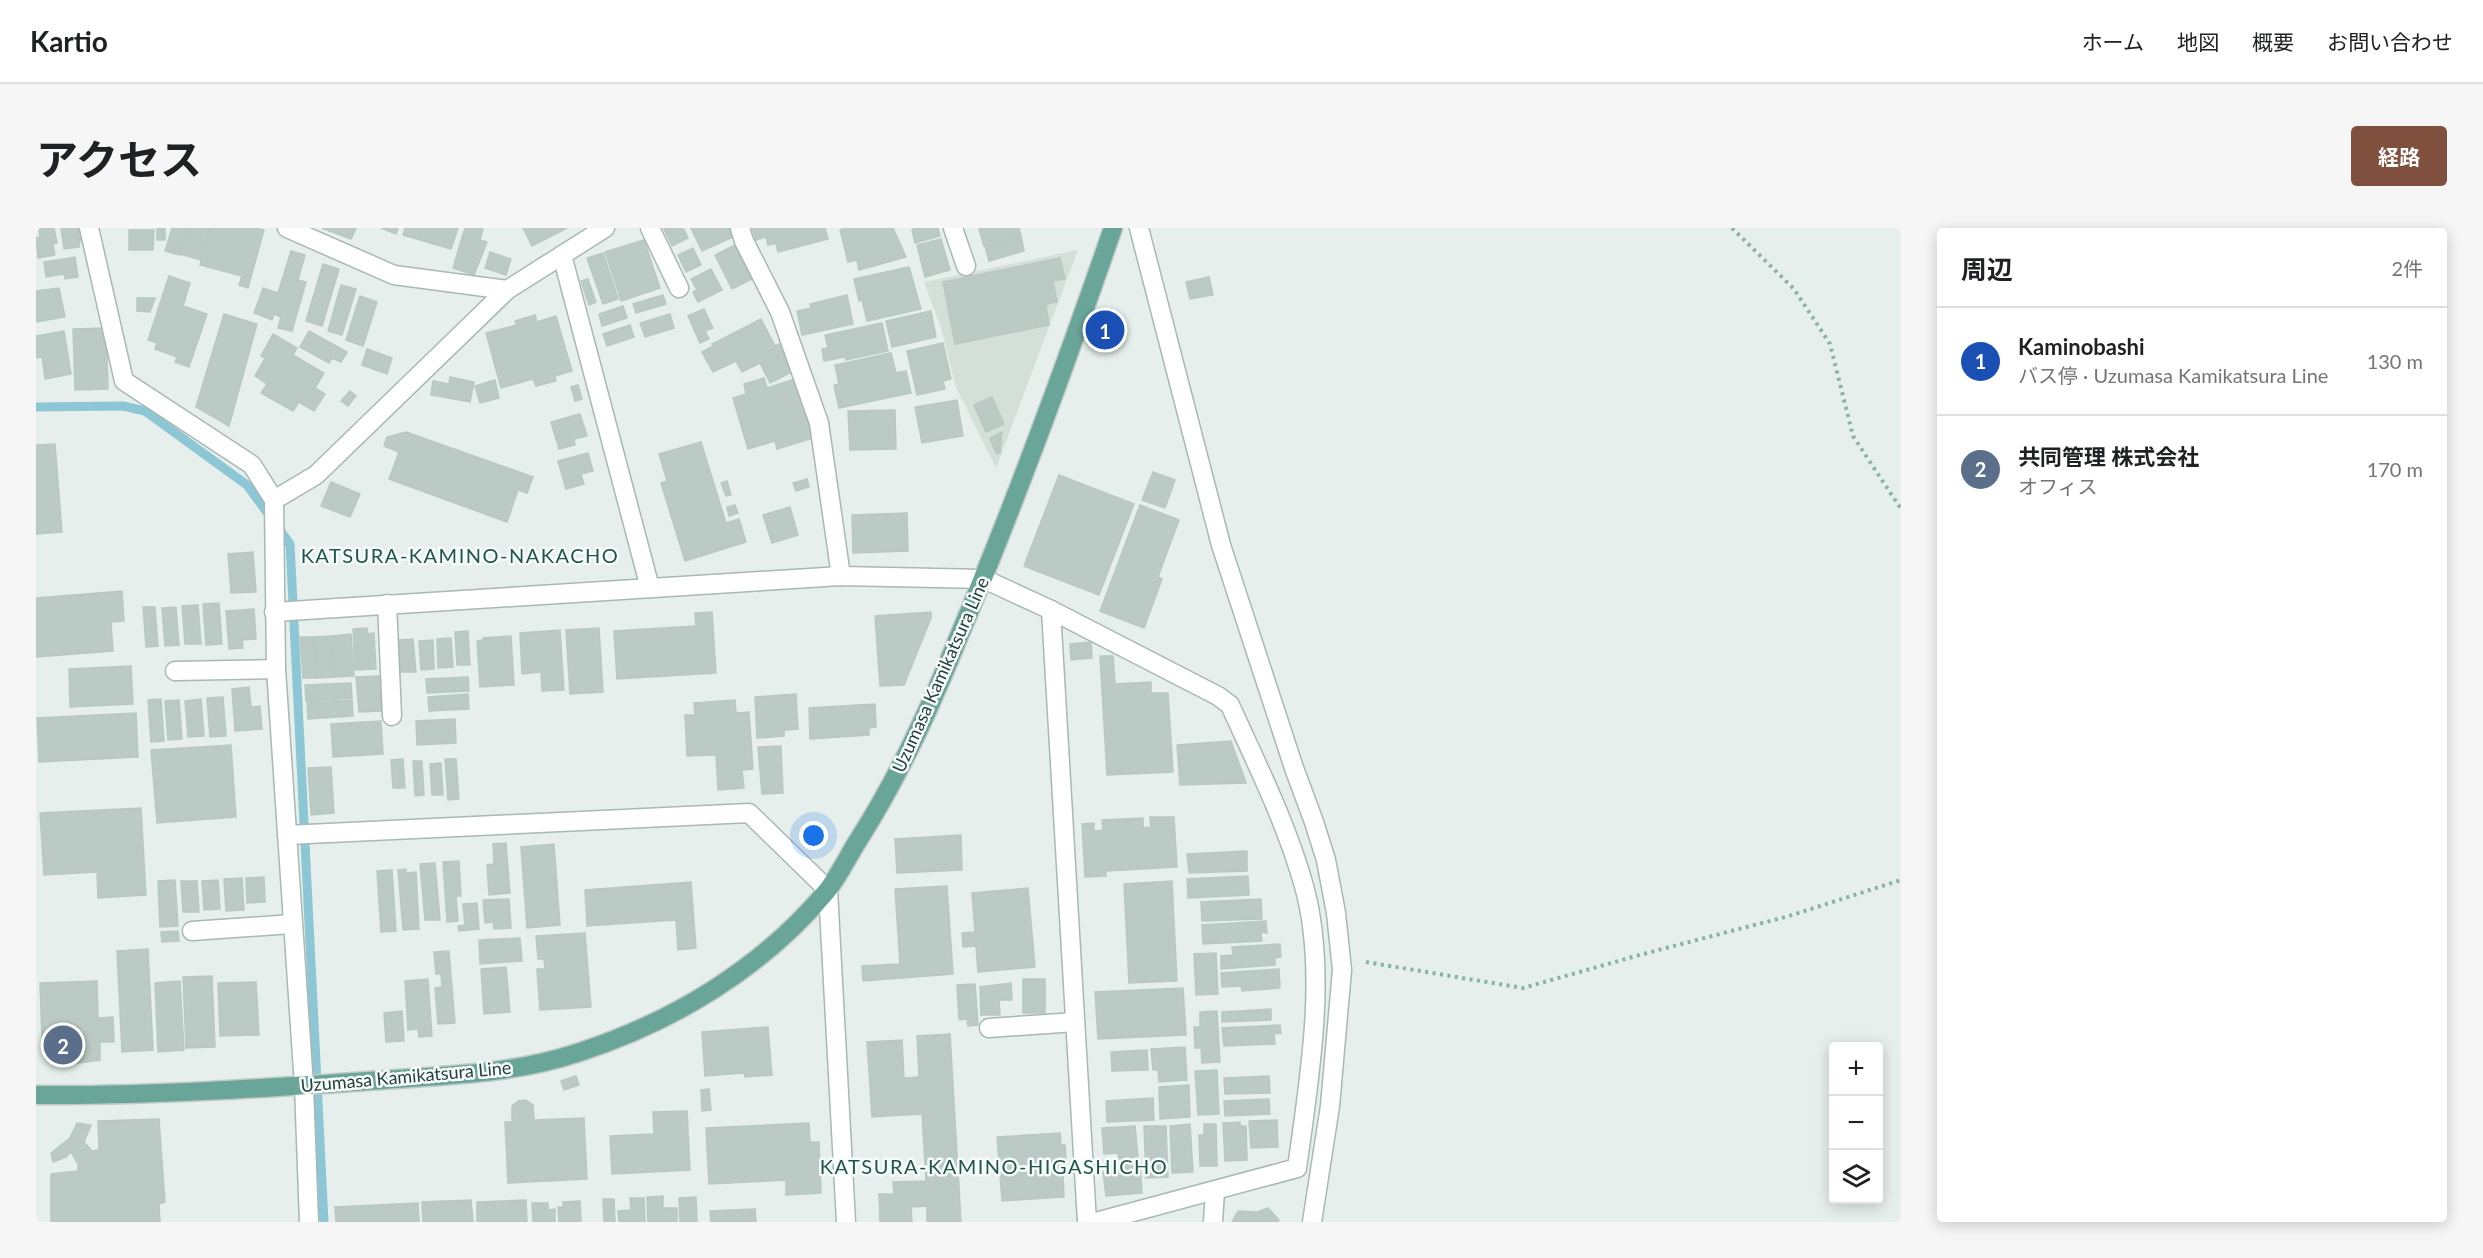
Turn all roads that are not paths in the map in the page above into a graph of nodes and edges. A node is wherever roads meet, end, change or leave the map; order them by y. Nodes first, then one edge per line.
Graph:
1 (89, 228) edge
2 (286, 228) edge
3 (605, 228) edge
4 (650, 228) edge
5 (740, 228) edge
6 (953, 228) edge
7 (1113, 228) edge
8 (1139, 228) edge
9 (309, 233) edge
10 (562, 255) junction
11 (966, 266) dead end
12 (679, 288) dead end
13 (507, 291) junction
14 (274, 500) junction
15 (841, 576) junction
16 (984, 579) junction
17 (650, 588) junction
18 (387, 604) junction
19 (1051, 610) junction
20 (274, 612) junction
21 (276, 669) junction
22 (175, 671) dead end
23 (392, 716) dead end
24 (287, 835) junction
25 (828, 890) junction
26 (292, 924) junction
27 (192, 931) dead end
28 (1075, 1022) junction
29 (990, 1028) dead end
30 (304, 1086) junction
31 (36, 1095) edge
32 (1215, 1191) junction
33 (309, 1222) edge
34 (846, 1222) edge
35 (1087, 1222) edge
36 (1096, 1222) edge
37 (1213, 1222) edge
38 (1312, 1222) edge

1 - 14 street
2 - 9 street
3 - 10 street
4 - 12 street
5 - 15 street
6 - 11 street
7 - 16 main road, Uzumasa Kamikatsura Line
8 - 38 street
9 - 13 street
10 - 13 street
10 - 17 street
13 - 14 street
14 - 20 street
15 - 16 street
15 - 17 street
16 - 19 street
16 - 25 main road, Uzumasa Kamikatsura Line
17 - 18 street
18 - 20 street
18 - 23 street
19 - 28 street
19 - 32 street
20 - 21 street
21 - 22 street
21 - 24 street
24 - 25 street
24 - 26 street
25 - 30 main road, Uzumasa Kamikatsura Line
25 - 34 street
26 - 27 street
26 - 30 street
28 - 29 street
28 - 35 street
30 - 31 main road, Uzumasa Kamikatsura Line
30 - 33 street
32 - 36 street
32 - 37 street

